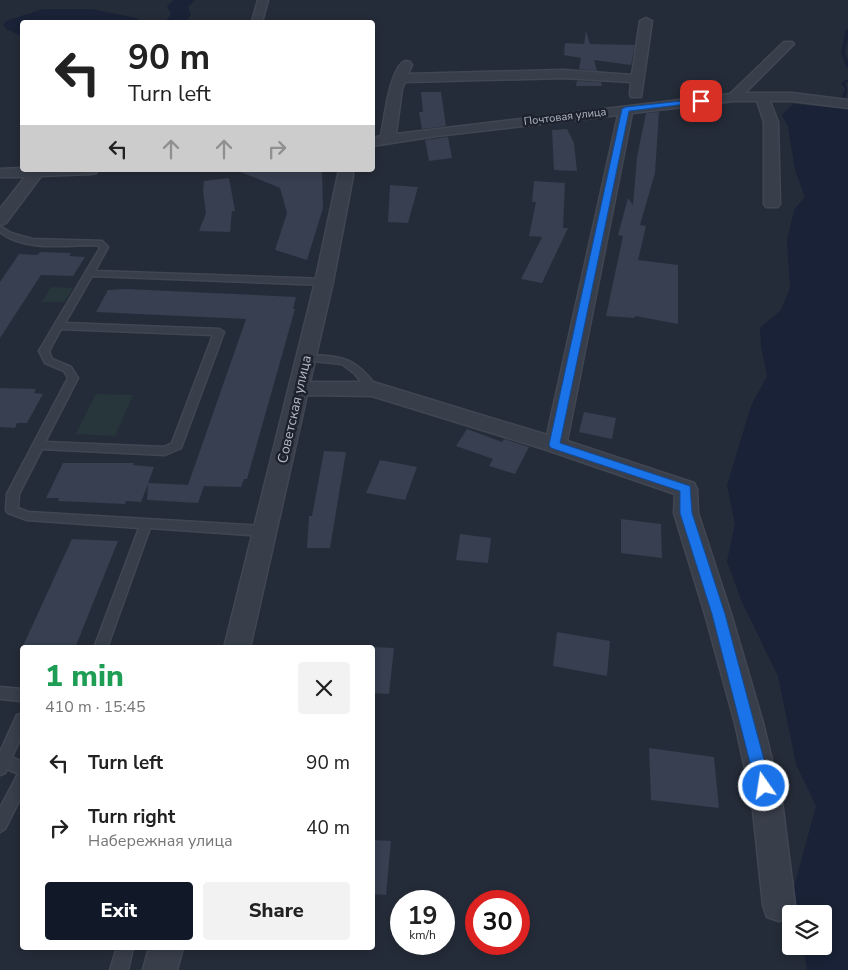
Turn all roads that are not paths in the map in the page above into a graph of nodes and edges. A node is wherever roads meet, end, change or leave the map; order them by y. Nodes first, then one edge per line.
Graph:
1 (263, 0) edge
2 (258, 20) edge
3 (646, 21) dead end
4 (788, 44) dead end
5 (408, 62) dead end
6 (401, 78) junction
7 (638, 79) junction
8 (762, 96) junction
9 (734, 97) junction
10 (848, 104) edge
11 (630, 109) junction
12 (388, 139) junction
13 (375, 141) edge
14 (20, 172) edge
15 (37, 172) edge
16 (346, 172) edge
17 (0, 173) edge
18 (772, 204) dead end
19 (0, 220) edge
20 (0, 228) edge
21 (90, 273) junction
22 (324, 282) junction
23 (59, 326) junction
24 (306, 358) junction
25 (299, 388) junction
26 (373, 389) junction
27 (38, 445) junction
28 (555, 445) junction
29 (146, 524) junction
30 (265, 531) junction
31 (101, 645) edge
32 (238, 645) edge
33 (0, 693) edge
34 (20, 695) edge
35 (20, 724) edge
36 (2, 764) edge
37 (20, 768) edge
38 (20, 784) edge
39 (0, 824) edge
40 (778, 905) dead end
41 (124, 950) edge
42 (165, 950) edge
43 (119, 970) edge
44 (160, 970) edge

1 - 2 street
3 - 7 street
4 - 9 street
5 - 6 street
6 - 7 street
6 - 12 street
7 - 11 street
8 - 9 street, Почтовая улица
8 - 10 street, Почтовая улица
8 - 18 street
9 - 11 street, Почтовая улица
11 - 12 street, Почтовая улица
11 - 28 street
12 - 13 street, Почтовая улица
14 - 17 street
15 - 19 street
16 - 22 street, Советская улица
20 - 21 lane
21 - 22 lane
21 - 23 lane
22 - 24 street, Советская улица
23 - 27 lane
23 - 27 lane
24 - 25 street, Советская улица
24 - 26 lane
25 - 26 street
25 - 30 street, Советская улица
26 - 28 street
27 - 29 lane
28 - 40 street
29 - 30 lane
29 - 31 lane
30 - 32 street, Советская улица
33 - 34 lane
35 - 36 lane
36 - 37 lane
38 - 39 lane
41 - 43 lane
42 - 44 street

